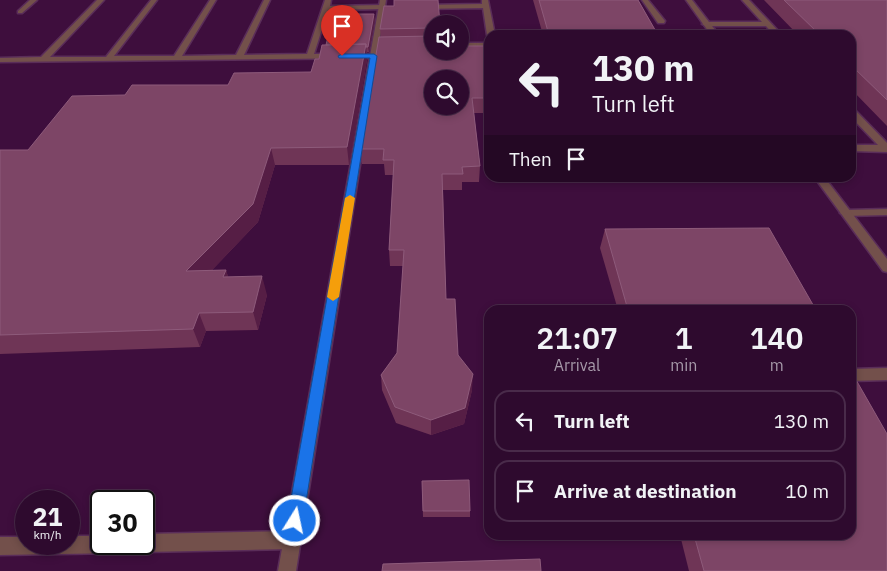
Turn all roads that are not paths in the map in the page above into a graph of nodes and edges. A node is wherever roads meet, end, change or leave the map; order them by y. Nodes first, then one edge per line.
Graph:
1 (34, 0) edge
2 (101, 0) edge
3 (154, 0) edge
4 (213, 0) edge
5 (267, 0) edge
6 (418, 0) edge
7 (645, 0) edge
8 (689, 0) edge
9 (745, 0) edge
10 (485, 3) edge
11 (326, 4) edge
12 (383, 4) edge
13 (20, 12) dead end
14 (661, 21) dead end
15 (706, 24) junction
16 (768, 24) junction
17 (490, 30) edge
18 (711, 30) edge
19 (773, 30) edge
20 (469, 45) edge
21 (484, 45) edge
22 (378, 49) junction
23 (310, 56) junction
24 (239, 57) junction
25 (177, 58) junction
26 (44, 59) junction
27 (108, 59) junction
28 (0, 60) edge
29 (856, 117) edge
30 (856, 148) edge
31 (887, 148) edge
32 (823, 182) edge
33 (887, 212) edge
34 (846, 213) junction
35 (887, 268) edge
36 (887, 374) edge
37 (856, 375) edge
38 (292, 540) junction
39 (155, 543) edge
40 (90, 544) edge
41 (0, 546) edge
42 (287, 571) edge

1 - 13 street
2 - 26 street
3 - 27 street
4 - 25 street
5 - 24 street
6 - 10 street
7 - 14 street
8 - 15 street
9 - 16 street
10 - 17 street
11 - 12 street
11 - 23 street
12 - 22 street
15 - 16 street
15 - 18 street
16 - 19 street
20 - 21 street
22 - 23 street
22 - 38 street
23 - 24 street
24 - 25 street
25 - 27 street
26 - 27 street
26 - 28 street
29 - 31 street
30 - 31 street
32 - 34 street
33 - 34 street
34 - 35 street
36 - 37 street
38 - 39 street
38 - 42 street
40 - 41 street

